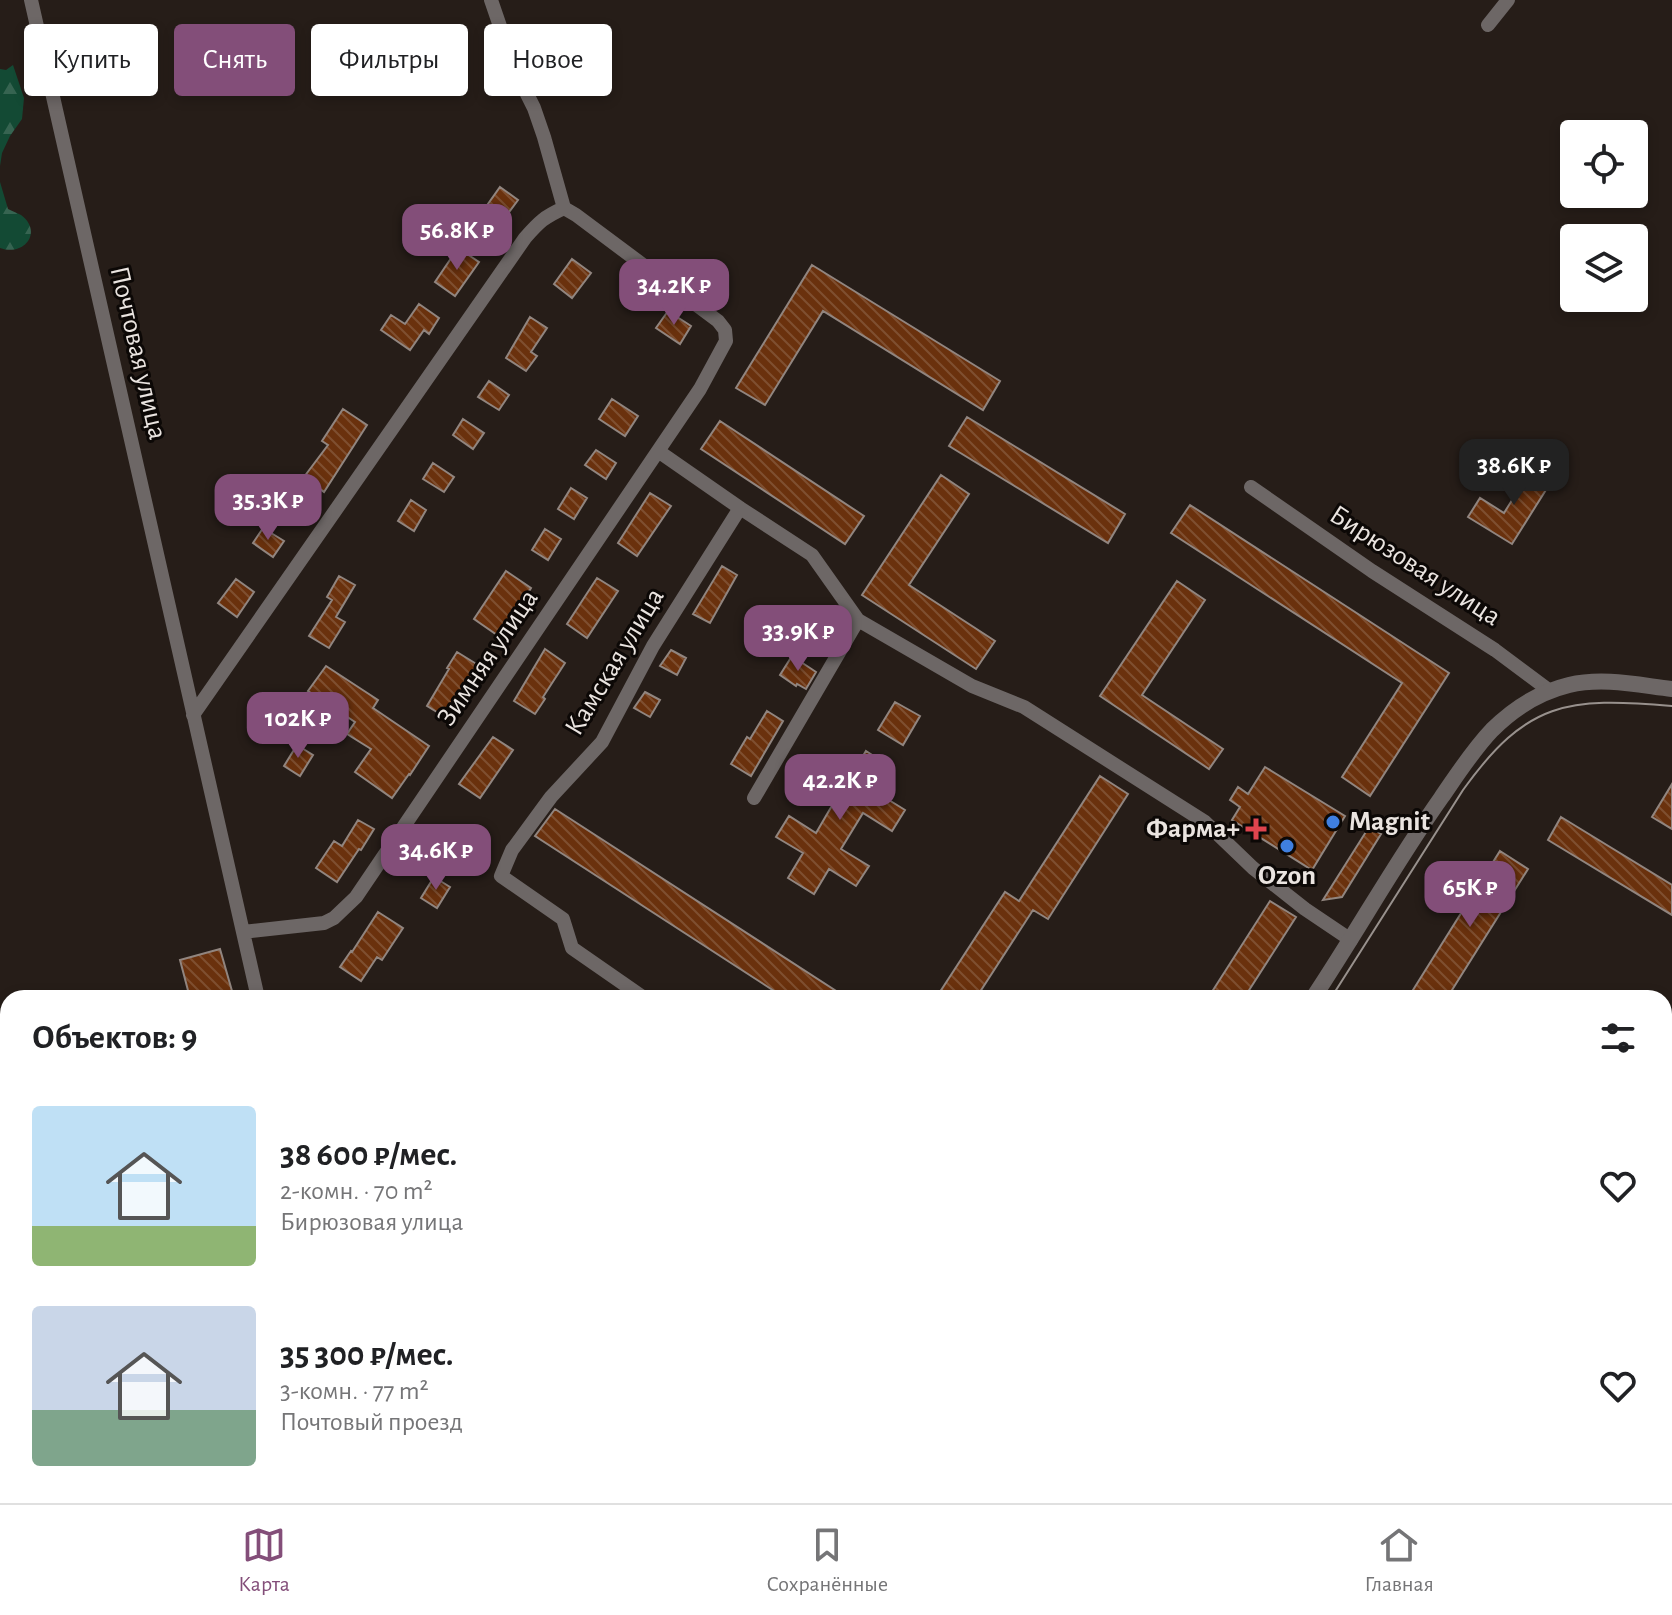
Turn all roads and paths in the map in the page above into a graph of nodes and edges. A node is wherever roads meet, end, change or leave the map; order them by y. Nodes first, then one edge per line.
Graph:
1 (31, 0) edge
2 (491, 0) edge
3 (1508, 0) edge
4 (1488, 25) dead end
5 (564, 208) junction
6 (658, 451) junction
7 (1251, 487) dead end
8 (740, 508) junction
9 (858, 620) junction
10 (1672, 689) edge
11 (1550, 691) junction
12 (193, 715) junction
13 (754, 798) dead end
14 (243, 932) junction
15 (1351, 940) junction
16 (256, 990) edge
17 (632, 990) edge
18 (1318, 990) edge

1 - 12 street, Почтовая улица
2 - 5 street
3 - 4 street
5 - 6 street, Зимняя улица
5 - 12 street
6 - 8 street
6 - 14 street, Зимняя улица
7 - 11 street, Бирюзовая улица
8 - 9 street
8 - 17 street, Камская улица
9 - 13 street
9 - 15 street
10 - 11 street
11 - 15 street
12 - 14 street, Почтовая улица
14 - 16 street, Почтовая улица
15 - 18 street

